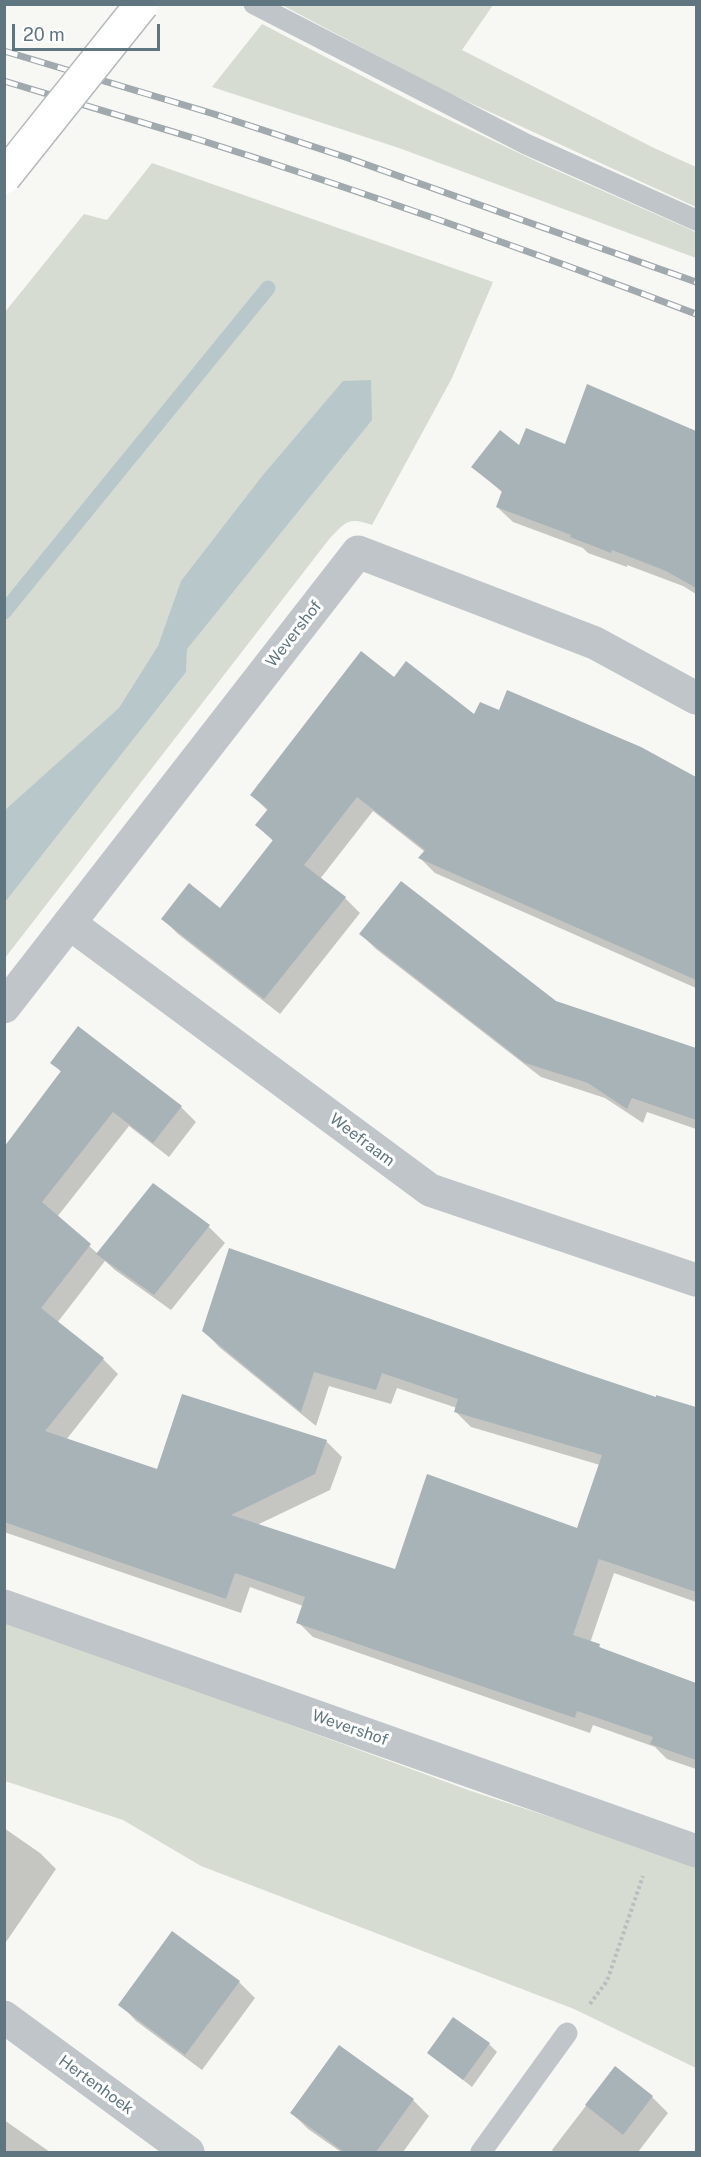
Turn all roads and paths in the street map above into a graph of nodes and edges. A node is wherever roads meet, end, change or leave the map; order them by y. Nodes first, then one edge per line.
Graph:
1 (142, 4) edge
2 (254, 4) edge
3 (4, 177) edge
4 (696, 220) edge
5 (696, 698) edge
6 (69, 923) junction
7 (4, 1007) edge
8 (696, 1280) edge
9 (4, 1606) edge
10 (657, 1837) junction
11 (696, 1851) edge
12 (4, 2017) edge
13 (567, 2033) joint
14 (188, 2152) edge
15 (481, 2152) edge

1 - 3 highway, bridge
2 - 4 lane
5 - 6 street, Wevershof
6 - 7 street, Wevershof
6 - 8 street, Weefraam
9 - 10 street, Wevershof
10 - 11 street, Wevershof
10 - 13 path
12 - 14 street, Hertenhoek
13 - 15 lane

